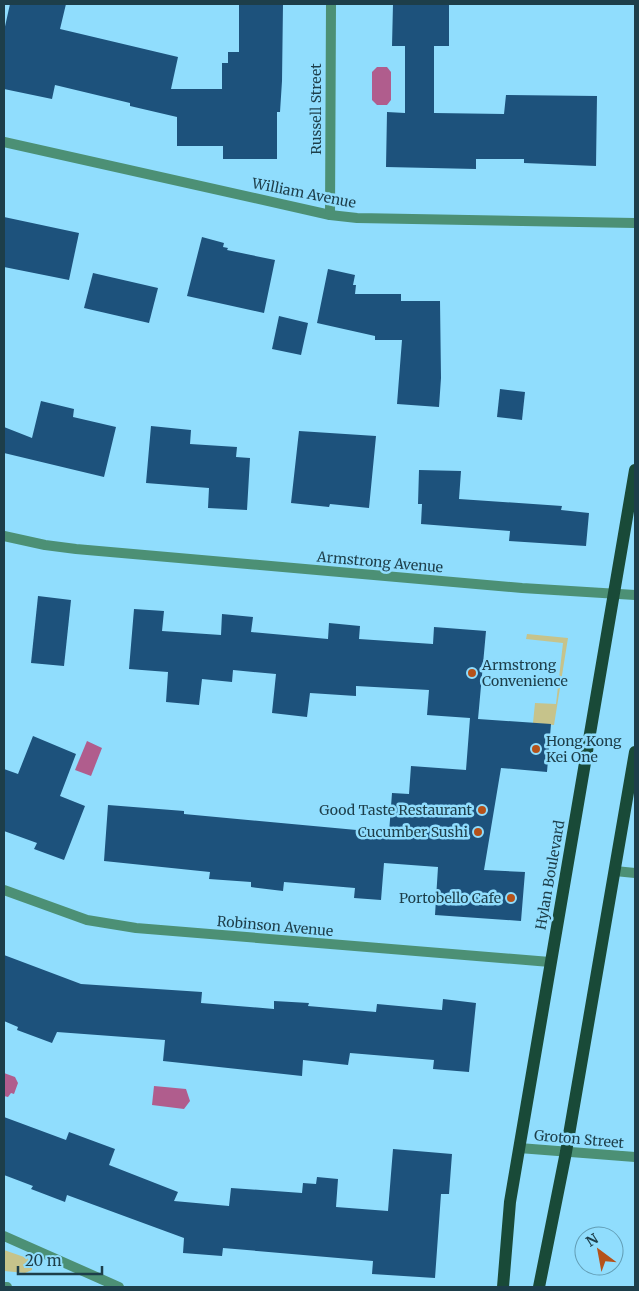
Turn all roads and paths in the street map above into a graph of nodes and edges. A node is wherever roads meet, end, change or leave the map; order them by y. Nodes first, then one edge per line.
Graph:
1 (330, 4) edge
2 (4, 142) edge
3 (330, 215) junction
4 (635, 223) edge
5 (635, 470) edge
6 (4, 536) edge
7 (614, 594) junction
8 (635, 595) edge
9 (635, 752) edge
10 (615, 871) junction
11 (635, 873) edge
12 (4, 890) edge
13 (550, 962) junction
14 (520, 1148) junction
15 (566, 1152) junction
16 (635, 1158) edge
17 (4, 1236) edge
18 (4, 1287) edge
19 (8, 1287) edge
20 (119, 1287) edge
21 (503, 1287) edge
22 (539, 1287) edge

1 - 3 street, Russell Street
2 - 3 street, William Avenue
3 - 4 street, William Avenue
5 - 7 main road, Hylan Boulevard
6 - 7 street, Armstrong Avenue
7 - 8 street, Armstrong Avenue
7 - 13 main road, Hylan Boulevard
9 - 10 main road
10 - 11 street
10 - 15 main road
12 - 13 street, Robinson Avenue
13 - 14 main road, Hylan Boulevard
14 - 15 street, Groton Street
14 - 21 main road, Hylan Boulevard
15 - 16 street, Groton Street
15 - 22 main road
17 - 20 street
18 - 19 street

